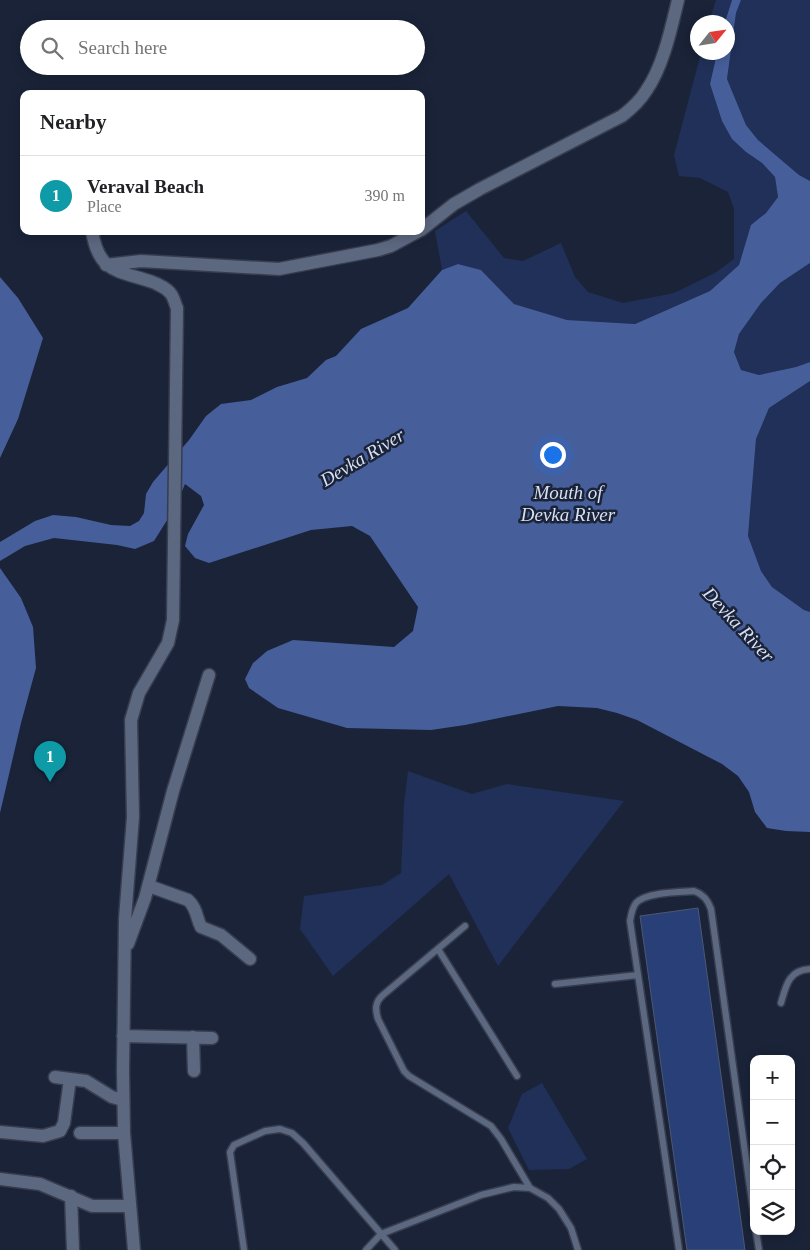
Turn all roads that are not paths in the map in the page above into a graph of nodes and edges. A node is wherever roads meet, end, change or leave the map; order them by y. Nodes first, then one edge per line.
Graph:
1 (678, 0) edge
2 (425, 226) edge
3 (92, 235) edge
4 (411, 235) edge
5 (111, 268) junction
6 (209, 675) dead end
7 (149, 886) junction
8 (465, 926) dead end
9 (438, 949) junction
10 (125, 953) junction
11 (250, 959) dead end
12 (810, 969) edge
13 (638, 975) junction
14 (555, 984) dead end
15 (781, 1003) dead end
16 (124, 1036) junction
17 (193, 1037) junction
18 (212, 1038) dead end
19 (194, 1071) dead end
20 (517, 1076) dead end
21 (55, 1077) dead end
22 (70, 1079) junction
23 (123, 1100) junction
24 (0, 1132) edge
25 (80, 1133) dead end
26 (124, 1134) junction
27 (0, 1178) edge
28 (530, 1188) junction
29 (750, 1190) edge
30 (71, 1196) junction
31 (129, 1206) junction
32 (381, 1234) junction
33 (757, 1235) edge
34 (73, 1250) edge
35 (134, 1250) edge
36 (244, 1250) edge
37 (366, 1250) edge
38 (395, 1250) edge
39 (578, 1250) edge
40 (679, 1250) edge
41 (759, 1250) edge

1 - 2 street
3 - 5 street
4 - 5 street
5 - 10 street
6 - 7 street
7 - 10 street
7 - 11 street
8 - 9 lane
9 - 20 lane
9 - 28 lane
10 - 16 street
12 - 15 lane
13 - 14 lane
13 - 29 lane
13 - 40 lane
16 - 17 street
16 - 23 street
17 - 18 street
17 - 19 street
21 - 22 street
22 - 23 street
22 - 24 street
23 - 26 street
25 - 26 street
26 - 31 street
27 - 30 street
28 - 32 lane
28 - 39 lane
30 - 31 street
30 - 34 street
31 - 35 street
32 - 36 lane
32 - 37 lane
32 - 38 lane
33 - 41 lane

